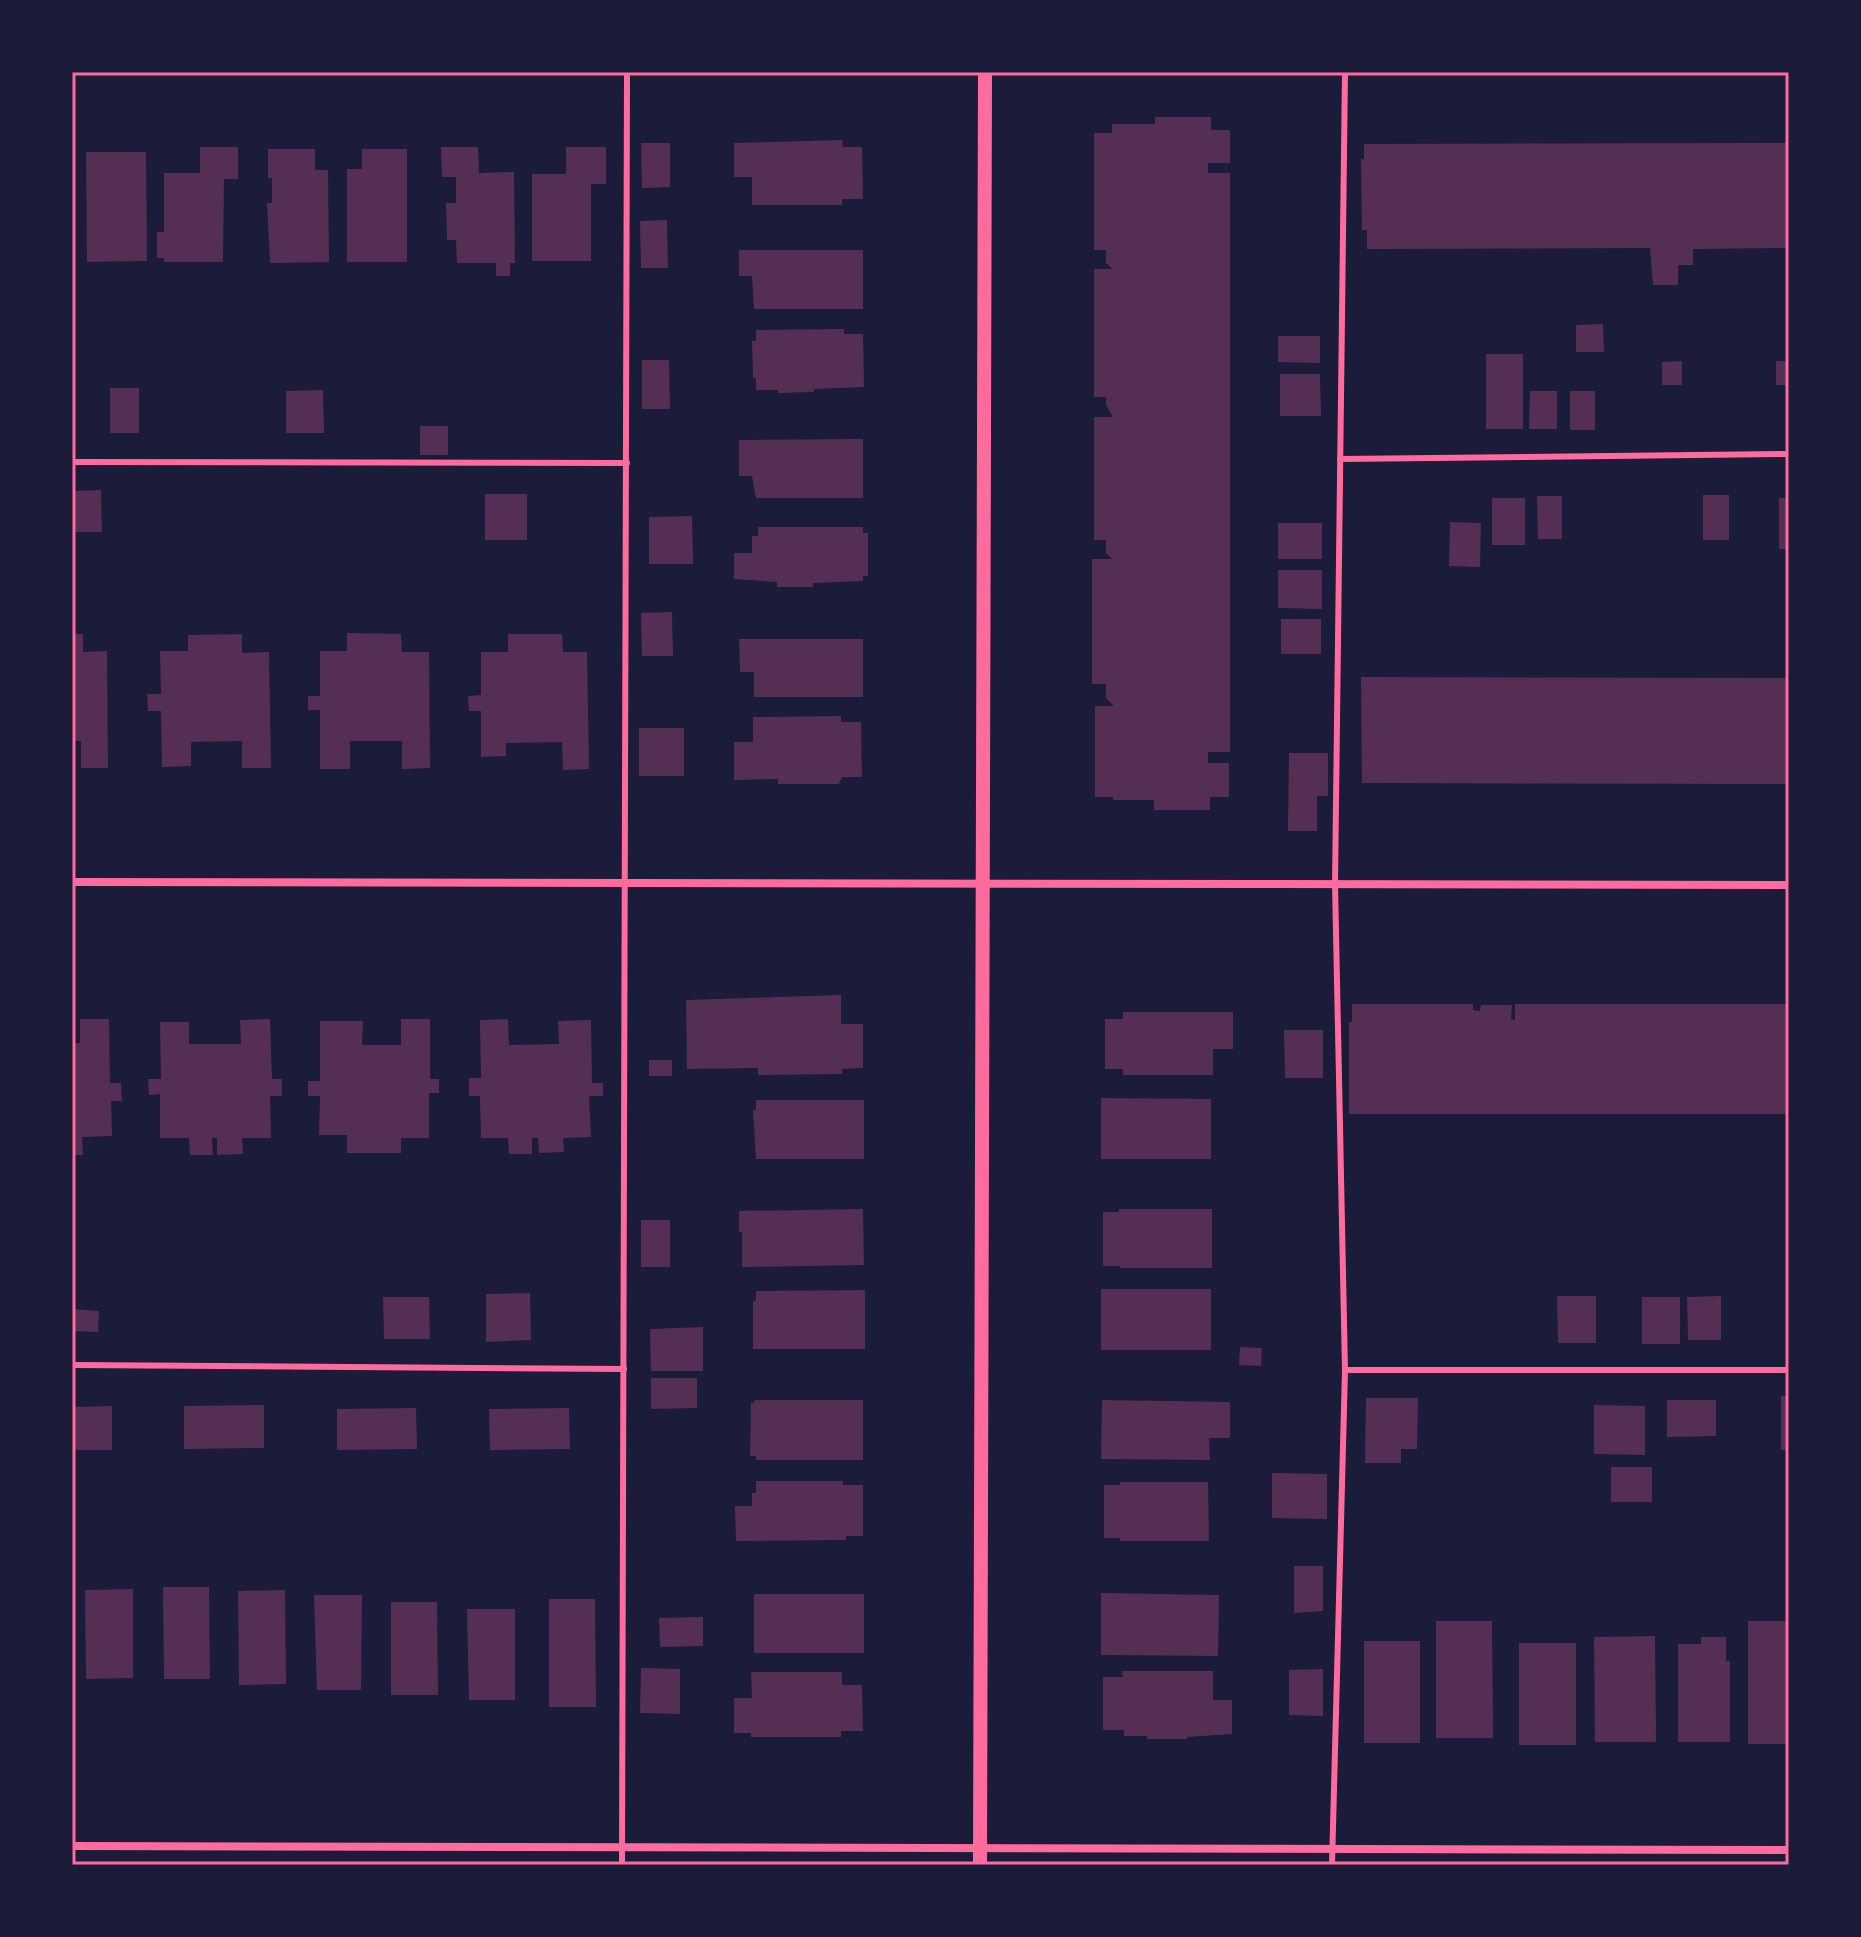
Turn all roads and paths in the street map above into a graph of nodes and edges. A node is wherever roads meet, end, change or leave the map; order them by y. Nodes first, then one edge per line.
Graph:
1 (627, 72) edge
2 (985, 72) edge
3 (1345, 72) edge
4 (1789, 454) edge
5 (1340, 459) junction
6 (72, 462) edge
7 (627, 463) junction
8 (72, 882) edge
9 (626, 883) junction
10 (982, 883) junction
11 (1335, 884) junction
12 (1789, 885) edge
13 (72, 1365) edge
14 (624, 1369) junction
15 (1345, 1370) junction
16 (1789, 1370) edge
17 (72, 1846) edge
18 (622, 1848) junction
19 (980, 1848) junction
20 (1332, 1849) junction
21 (1789, 1850) edge
22 (622, 1865) edge
23 (980, 1865) edge
24 (1332, 1865) edge

1 - 7 lane
2 - 10 street
3 - 5 lane
4 - 5 lane
5 - 11 lane
6 - 7 lane
7 - 9 lane
8 - 9 street
9 - 10 street
9 - 14 lane
10 - 11 street
10 - 19 street
11 - 12 street
11 - 15 lane
13 - 14 lane
14 - 18 lane
15 - 16 lane
15 - 20 lane
17 - 18 street
18 - 19 street
18 - 22 lane
19 - 20 street
19 - 23 street
20 - 21 street
20 - 24 lane

